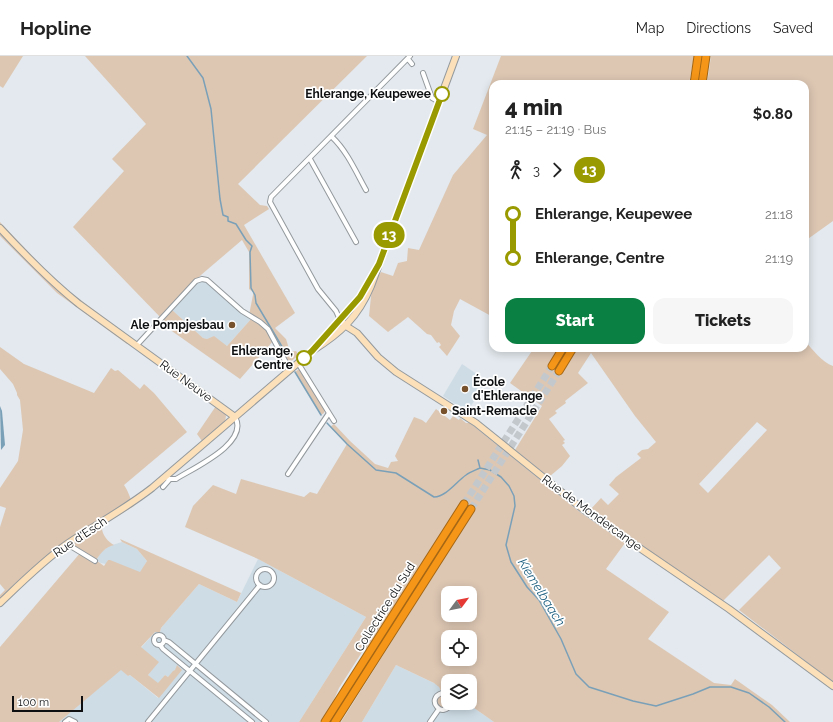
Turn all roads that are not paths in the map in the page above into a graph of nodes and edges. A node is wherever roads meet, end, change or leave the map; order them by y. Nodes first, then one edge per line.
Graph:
1 (456, 56) edge
2 (698, 56) edge
3 (706, 56) edge
4 (409, 57) edge
5 (412, 64) dead end
6 (423, 73) dead end
7 (695, 80) edge
8 (703, 80) edge
9 (439, 102) junction
10 (332, 137) junction
11 (310, 159) junction
12 (366, 190) dead end
13 (0, 228) edge
14 (356, 242) dead end
15 (379, 264) junction
16 (336, 311) junction
17 (345, 315) junction
18 (340, 320) junction
19 (351, 320) junction
20 (346, 326) junction
21 (357, 333) junction
22 (136, 345) junction
23 (312, 351) junction
24 (561, 352) edge
25 (571, 352) edge
26 (298, 363) junction
27 (552, 366) tunnel mouth
28 (290, 370) junction
29 (559, 371) tunnel mouth
30 (329, 413) junction
31 (235, 417) junction
32 (334, 421) dead end
33 (288, 474) dead end
34 (168, 478) junction
35 (163, 487) dead end
36 (464, 504) tunnel mouth
37 (471, 509) tunnel mouth
38 (67, 544) junction
39 (95, 561) dead end
40 (260, 585) junction
41 (0, 602) edge
42 (164, 640) junction
43 (160, 645) junction
44 (195, 664) junction
45 (189, 671) junction
46 (833, 686) edge
47 (441, 694) edge
48 (439, 709) joint
49 (65, 722) edge
50 (75, 722) edge
51 (148, 722) edge
52 (252, 722) edge
53 (266, 722) edge
54 (326, 722) edge
55 (335, 722) edge
56 (430, 722) edge

1 - 9 main road
2 - 7 highway
3 - 8 highway
4 - 5 street
4 - 10 street
6 - 9 street
9 - 15 main road
10 - 11 street
10 - 12 street
11 - 14 street
11 - 16 street
13 - 22 main road, Rue Neuve
15 - 17 main road, Rue d'Esch
15 - 19 main road, Rue d'Esch
16 - 17 street
16 - 18 street
17 - 18 main road, Rue d'Esch
17 - 19 main road
18 - 20 main road, Rue de Mondercange
18 - 23 main road, Rue d'Esch
19 - 20 main road, Rue d'Esch
19 - 21 main road, Rue de Mondercange
20 - 21 main road, Rue de Mondercange
20 - 23 main road, Rue d'Esch
21 - 46 main road, Rue de Mondercange
22 - 28 street
22 - 31 main road, Rue Neuve
23 - 26 main road, Rue d'Esch
24 - 27 highway
25 - 29 highway
26 - 28 main road, Rue d'Esch
26 - 30 street
28 - 31 main road, Rue d'Esch
30 - 32 street
30 - 33 street
31 - 34 main road, Rue d'Esch
31 - 34 street, Rue d'Esch
34 - 35 street, Rue d'Esch
34 - 38 main road, Rue d'Esch
36 - 54 highway, Collectrice du Sud
37 - 55 highway, Collectrice du Sud
38 - 39 street
38 - 41 main road, Rue d'Esch
40 - 40 street
40 - 44 street
42 - 43 street
42 - 43 street
42 - 44 street
43 - 45 street
44 - 45 street
44 - 53 street
45 - 51 street
45 - 52 street
47 - 48 street
48 - 56 street
49 - 50 street

